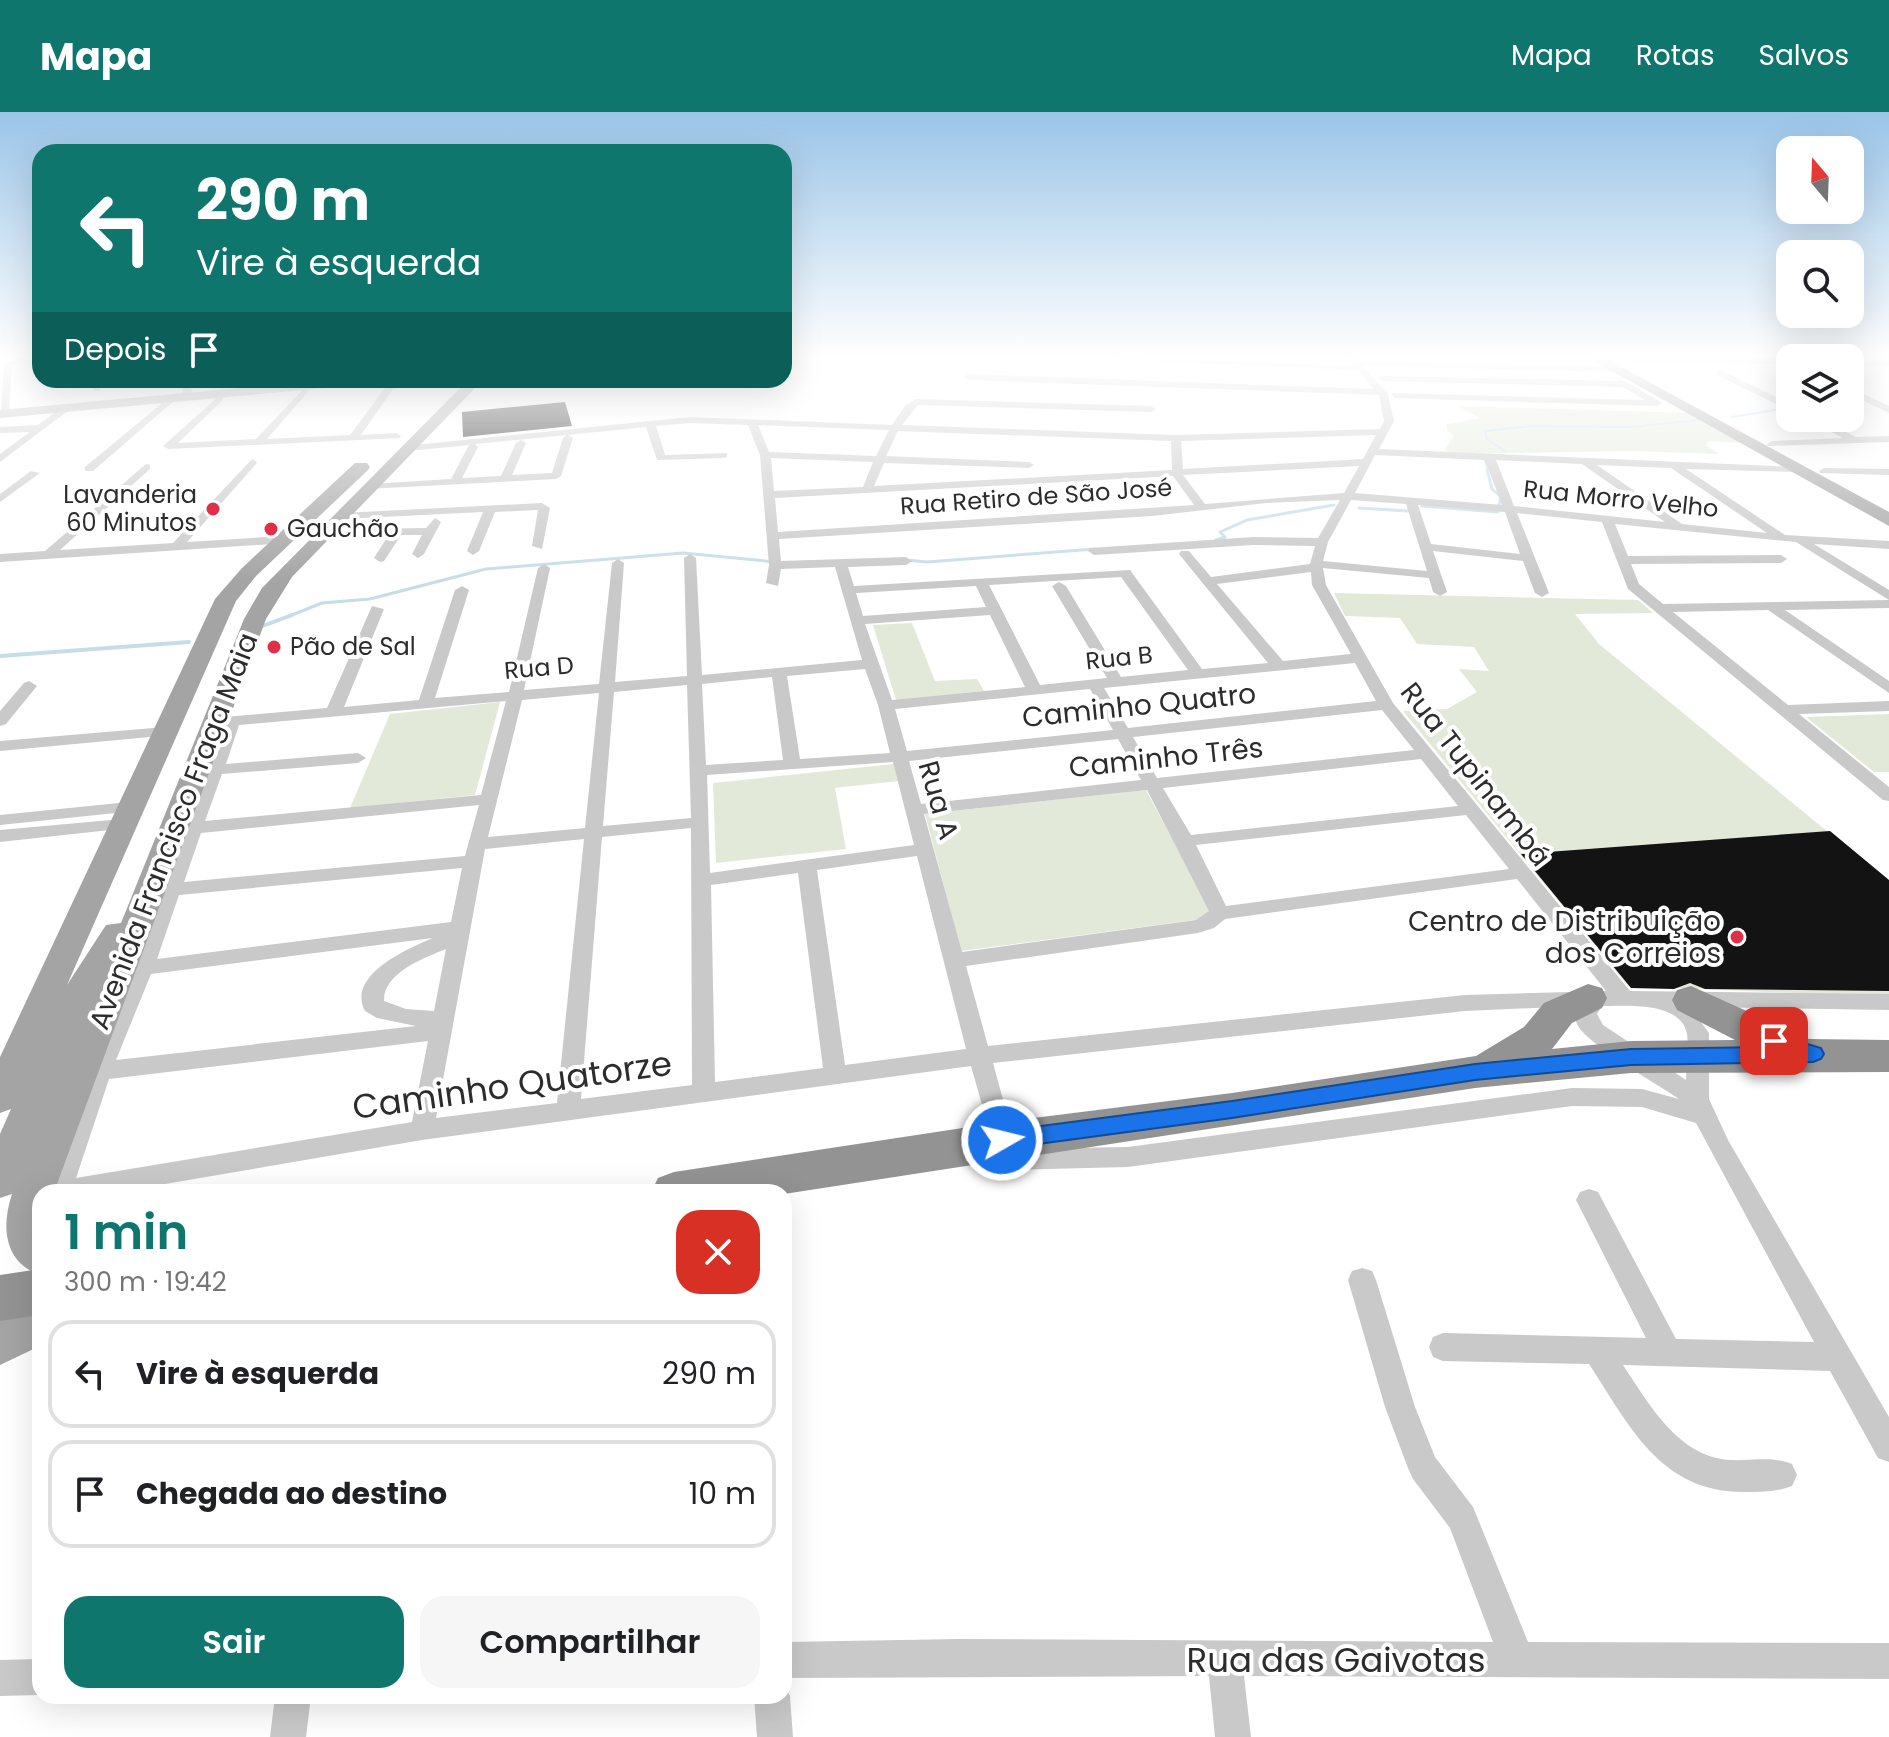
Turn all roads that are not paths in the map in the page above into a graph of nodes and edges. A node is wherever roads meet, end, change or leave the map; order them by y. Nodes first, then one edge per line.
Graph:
1 (37, 432) edge
2 (134, 432) edge
3 (181, 432) edge
4 (268, 432) edge
5 (358, 432) edge
6 (412, 432) edge
7 (535, 432) edge
8 (653, 432) edge
9 (755, 432) edge
10 (895, 432) edge
11 (927, 432) edge
12 (1036, 432) edge
13 (1385, 432) joint
14 (1724, 432) edge
15 (1748, 432) edge
16 (1839, 432) edge
17 (353, 438) junction
18 (568, 438) dead end
19 (1176, 438) junction
20 (1889, 439) edge
21 (1855, 440) junction
22 (718, 441) dead end
23 (402, 442) junction
24 (258, 443) junction
25 (521, 443) dead end
26 (1772, 444) junction
27 (473, 447) dead end
28 (14, 448) junction
29 (0, 449) edge
30 (1032, 449) junction
31 (765, 455) junction
32 (1370, 457) junction
33 (1489, 457) junction
34 (0, 459) edge
35 (881, 460) junction
36 (1585, 461) junction
37 (252, 462) dead end
38 (1674, 465) junction
39 (146, 467) dead end
40 (89, 469) dead end
41 (1796, 470) junction
42 (1824, 471) junction
43 (1178, 472) junction
44 (1889, 472) edge
45 (35, 473) dead end
46 (505, 479) junction
47 (1027, 480) junction
48 (455, 482) junction
49 (370, 487) junction
50 (867, 489) junction
51 (769, 495) junction
52 (1349, 496) junction
53 (0, 499) edge
54 (1411, 501) junction
55 (1889, 506) edge
56 (1202, 507) junction
57 (490, 509) junction
58 (1509, 509) junction
59 (342, 516) junction
60 (1607, 519) junction
61 (1889, 520) edge
62 (436, 521) junction
63 (1680, 528) junction
64 (397, 532) junction
65 (774, 536) junction
66 (1783, 538) junction
67 (282, 540) junction
68 (1800, 540) junction
69 (1322, 542) junction
70 (1889, 545) edge
71 (538, 546) dead end
72 (176, 547) junction
73 (1427, 547) junction
74 (473, 551) dead end
75 (1094, 551) dead end
76 (418, 554) dead end
77 (1185, 554) dead end
78 (48, 555) junction
79 (0, 558) edge
80 (380, 558) dead end
81 (690, 558) dead end
82 (1527, 558) junction
83 (1781, 559) dead end
84 (1623, 560) junction
85 (906, 561) dead end
86 (775, 562) junction
87 (840, 562) junction
88 (618, 563) dead end
89 (1316, 566) junction
90 (544, 568) dead end
91 (1433, 575) junction
92 (1206, 581) junction
93 (981, 582) junction
94 (773, 583) dead end
95 (1059, 586) dead end
96 (462, 590) dead end
97 (848, 590) junction
98 (1440, 592) dead end
99 (1542, 593) dead end
100 (1889, 596) edge
101 (1889, 604) edge
102 (1772, 607) junction
103 (1658, 608) junction
104 (377, 609) dead end
105 (996, 610) junction
106 (857, 621) junction
107 (1358, 658) junction
108 (870, 664) junction
109 (1279, 666) junction
110 (779, 671) junction
111 (1198, 674) junction
112 (694, 678) junction
113 (1117, 683) junction
114 (1095, 685) junction
115 (29, 686) dead end
116 (606, 686) junction
117 (1889, 688) edge
118 (1035, 691) junction
119 (516, 694) junction
120 (426, 703) junction
121 (886, 705) junction
122 (1386, 705) junction
123 (1889, 706) edge
124 (1786, 710) junction
125 (334, 711) junction
126 (0, 721) edge
127 (223, 722) junction
128 (165, 732) junction
129 (1122, 733) junction
130 (0, 746) edge
131 (1423, 754) junction
132 (898, 756) junction
133 (358, 758) dead end
134 (792, 764) junction
135 (215, 770) junction
136 (697, 771) junction
137 (1889, 779) edge
138 (1869, 780) junction
139 (1152, 785) junction
140 (1889, 796) edge
141 (489, 799) junction
142 (914, 810) junction
143 (1468, 810) junction
144 (126, 816) junction
145 (0, 820) edge
146 (700, 822) junction
147 (193, 828) junction
148 (594, 833) junction
149 (0, 836) edge
150 (1185, 841) junction
151 (925, 849) junction
152 (475, 853) junction
153 (107, 863) junction
154 (807, 866) junction
155 (1521, 873) junction
156 (166, 876) junction
157 (701, 880) junction
158 (1220, 913) junction
159 (460, 932) junction
160 (954, 960) junction
161 (143, 968) junction
162 (1603, 998) junction
163 (1673, 1000) junction
164 (1757, 1002) junction
165 (1889, 1002) edge
166 (74, 1005) junction
167 (443, 1026) junction
168 (27, 1040) junction
169 (1774, 1041) junction
170 (0, 1043) edge
171 (1813, 1054) junction
172 (1696, 1055) junction
173 (980, 1056) junction
174 (1889, 1056) edge
175 (1631, 1057) junction
176 (100, 1071) junction
177 (1475, 1072) junction
178 (835, 1075) junction
179 (704, 1093) junction
180 (0, 1098) edge
181 (1701, 1108) junction
182 (568, 1111) junction
183 (422, 1130) junction
184 (1002, 1140) junction
185 (937, 1150) junction
186 (34, 1184) edge
187 (36, 1184) edge
188 (38, 1184) edge
189 (107, 1184) edge
190 (724, 1184) edge
191 (31, 1197) edge
192 (1589, 1200) dead end
193 (32, 1248) edge
194 (1362, 1280) dead end
195 (32, 1293) edge
196 (0, 1298) edge
197 (32, 1327) edge
198 (0, 1343) edge
199 (1443, 1347) dead end
200 (1597, 1352) junction
201 (1669, 1354) junction
202 (1839, 1357) junction
203 (1889, 1447) edge
204 (1781, 1475) dead end
205 (792, 1660) edge
206 (1225, 1660) junction
207 (1518, 1661) junction
208 (1889, 1661) edge
209 (32, 1677) edge
210 (0, 1678) edge
211 (292, 1704) edge
212 (773, 1704) edge
213 (288, 1737) edge
214 (775, 1737) edge
215 (1233, 1737) edge

1 - 28 street
2 - 40 street
3 - 24 street
4 - 24 street
5 - 17 street
6 - 23 main road, Avenida Francisco Fraga Maia
7 - 23 street
8 - 22 street
9 - 31 street
10 - 35 street
11 - 30 street
12 - 30 street
13 - 19 street
13 - 32 street
14 - 41 main road
15 - 26 main road
16 - 21 street
17 - 23 street
17 - 24 street
18 - 46 street
19 - 30 street
19 - 43 street
20 - 21 street
21 - 26 street
23 - 49 main road, Avenida Francisco Fraga Maia
23 - 67 main road, Avenida Francisco Fraga Maia
25 - 46 street
26 - 42 main road
27 - 48 street
28 - 29 street
28 - 34 street
30 - 35 street
30 - 47 street
31 - 35 street
31 - 51 street
32 - 33 street
32 - 43 street
32 - 52 street
33 - 36 street
33 - 58 street
35 - 50 street
36 - 38 street
36 - 63 street
37 - 72 street
38 - 41 street
38 - 66 street
39 - 78 street
41 - 61 main road
42 - 44 street
42 - 55 main road
43 - 47 street
43 - 56 street
45 - 53 street
46 - 48 street
47 - 50 street
48 - 49 street
49 - 59 main road, Avenida Francisco Fraga Maia
50 - 51 street
51 - 65 street
52 - 54 street, Rua Morro Velho
52 - 56 street, Rua Retiro de São José
52 - 69 street
54 - 58 street, Rua Morro Velho
54 - 73 street
56 - 65 street, Rua Retiro de São José
57 - 62 street
57 - 71 street
57 - 74 street
58 - 60 street, Rua Morro Velho
58 - 82 street
59 - 62 street
59 - 127 main road, Avenida Francisco Fraga Maia
60 - 63 street, Rua Morro Velho
60 - 84 street
62 - 64 street
62 - 64 street
62 - 76 street
63 - 66 street, Rua Morro Velho
64 - 80 street
65 - 86 street
66 - 68 street, Rua Morro Velho
67 - 72 street
67 - 128 main road, Avenida Francisco Fraga Maia
68 - 70 street, Rua Morro Velho
68 - 100 street
69 - 75 street
69 - 89 street
72 - 78 street
73 - 82 street
73 - 91 street
77 - 92 street
78 - 79 street
81 - 112 street
82 - 99 street
83 - 84 street
84 - 103 street
85 - 87 street
86 - 87 street
86 - 94 street
87 - 97 street, Rua A
88 - 116 street
89 - 91 street
89 - 92 street
89 - 107 street, Rua Tupinambá
90 - 119 street
91 - 98 street
92 - 109 street
93 - 97 street
93 - 105 street
93 - 111 street
95 - 113 street
96 - 120 street
97 - 106 street, Rua A
101 - 102 street
102 - 103 street
102 - 117 street
103 - 124 street
104 - 125 street
105 - 106 street
105 - 118 street
106 - 108 street, Rua A
107 - 109 street, Rua B
107 - 122 street, Rua Tupinambá
108 - 110 street, Rua D
108 - 121 street, Rua A
109 - 111 street, Rua B
110 - 112 street, Rua D
110 - 134 street
111 - 113 street, Rua B
112 - 116 street, Rua D
112 - 136 street
113 - 114 street, Rua B
114 - 118 street, Rua B
114 - 129 street
115 - 126 street
116 - 119 street, Rua D
116 - 148 street
118 - 121 street, Rua B
119 - 120 street, Rua D
119 - 141 street
120 - 125 street, Rua D
121 - 132 street, Rua A
122 - 129 street, Caminho Quatro
122 - 131 street, Rua Tupinambá
123 - 124 street
124 - 138 street
125 - 127 street, Rua D
127 - 135 street
127 - 156 main road, Avenida Francisco Fraga Maia
128 - 130 street
128 - 144 main road, Avenida Francisco Fraga Maia
129 - 132 street, Caminho Quatro
129 - 139 street
131 - 139 street, Caminho Três
131 - 143 street, Rua Tupinambá
132 - 134 street, Caminho Quatro
132 - 142 street, Rua A
133 - 135 street
134 - 136 street, Caminho Quatro
135 - 147 street
136 - 146 street
137 - 138 street
138 - 140 street
139 - 142 street, Caminho Três
139 - 150 street
141 - 147 street
141 - 152 street
142 - 151 street, Rua A
143 - 150 street
143 - 155 street, Rua Tupinambá
144 - 145 street
144 - 149 street
144 - 153 main road, Avenida Francisco Fraga Maia
146 - 148 street
146 - 157 street
147 - 156 street
148 - 152 street
148 - 182 street
150 - 158 street
151 - 154 street
151 - 160 street, Rua A
152 - 156 street
152 - 159 street
153 - 166 main road
153 - 168 main road, Avenida Francisco Fraga Maia
154 - 157 street
154 - 178 street
155 - 158 street
155 - 162 street, Rua Tupinambá
156 - 161 street
156 - 166 main road
156 - 187 main road, Avenida Francisco Fraga Maia
157 - 179 street
158 - 160 street
159 - 161 street
159 - 167 street
159 - 167 street
160 - 173 street, Rua A
161 - 176 street
162 - 163 street, Caminho Quatorze
162 - 173 street, Caminho Quatorze
162 - 175 street
162 - 177 highway
163 - 164 street, Caminho Quatorze
163 - 169 highway
163 - 172 street
164 - 165 street, Caminho Quatorze
164 - 169 highway
166 - 186 main road
167 - 176 street
167 - 183 street
168 - 170 street
168 - 180 main road, Avenida Francisco Fraga Maia
169 - 171 highway
171 - 172 highway
171 - 174 highway
172 - 175 highway
172 - 181 street
173 - 178 street, Caminho Quatorze
173 - 184 street, Rua A
175 - 177 highway
175 - 181 street
176 - 188 street
177 - 184 highway
178 - 179 street, Caminho Quatorze
179 - 182 street, Caminho Quatorze
181 - 185 street
181 - 202 street
182 - 183 street, Caminho Quatorze
183 - 189 street, Caminho Quatorze
184 - 185 highway
185 - 190 highway
191 - 193 main road, Avenida Francisco Fraga Maia
192 - 201 street
194 - 207 street
195 - 196 highway
197 - 198 main road
199 - 200 street
200 - 201 street
200 - 204 street
201 - 202 street
202 - 203 street
205 - 206 street, Rua das Gaivotas
206 - 207 street, Rua das Gaivotas
206 - 215 street
207 - 208 street, Rua das Gaivotas
209 - 210 street
211 - 213 street
212 - 214 street

